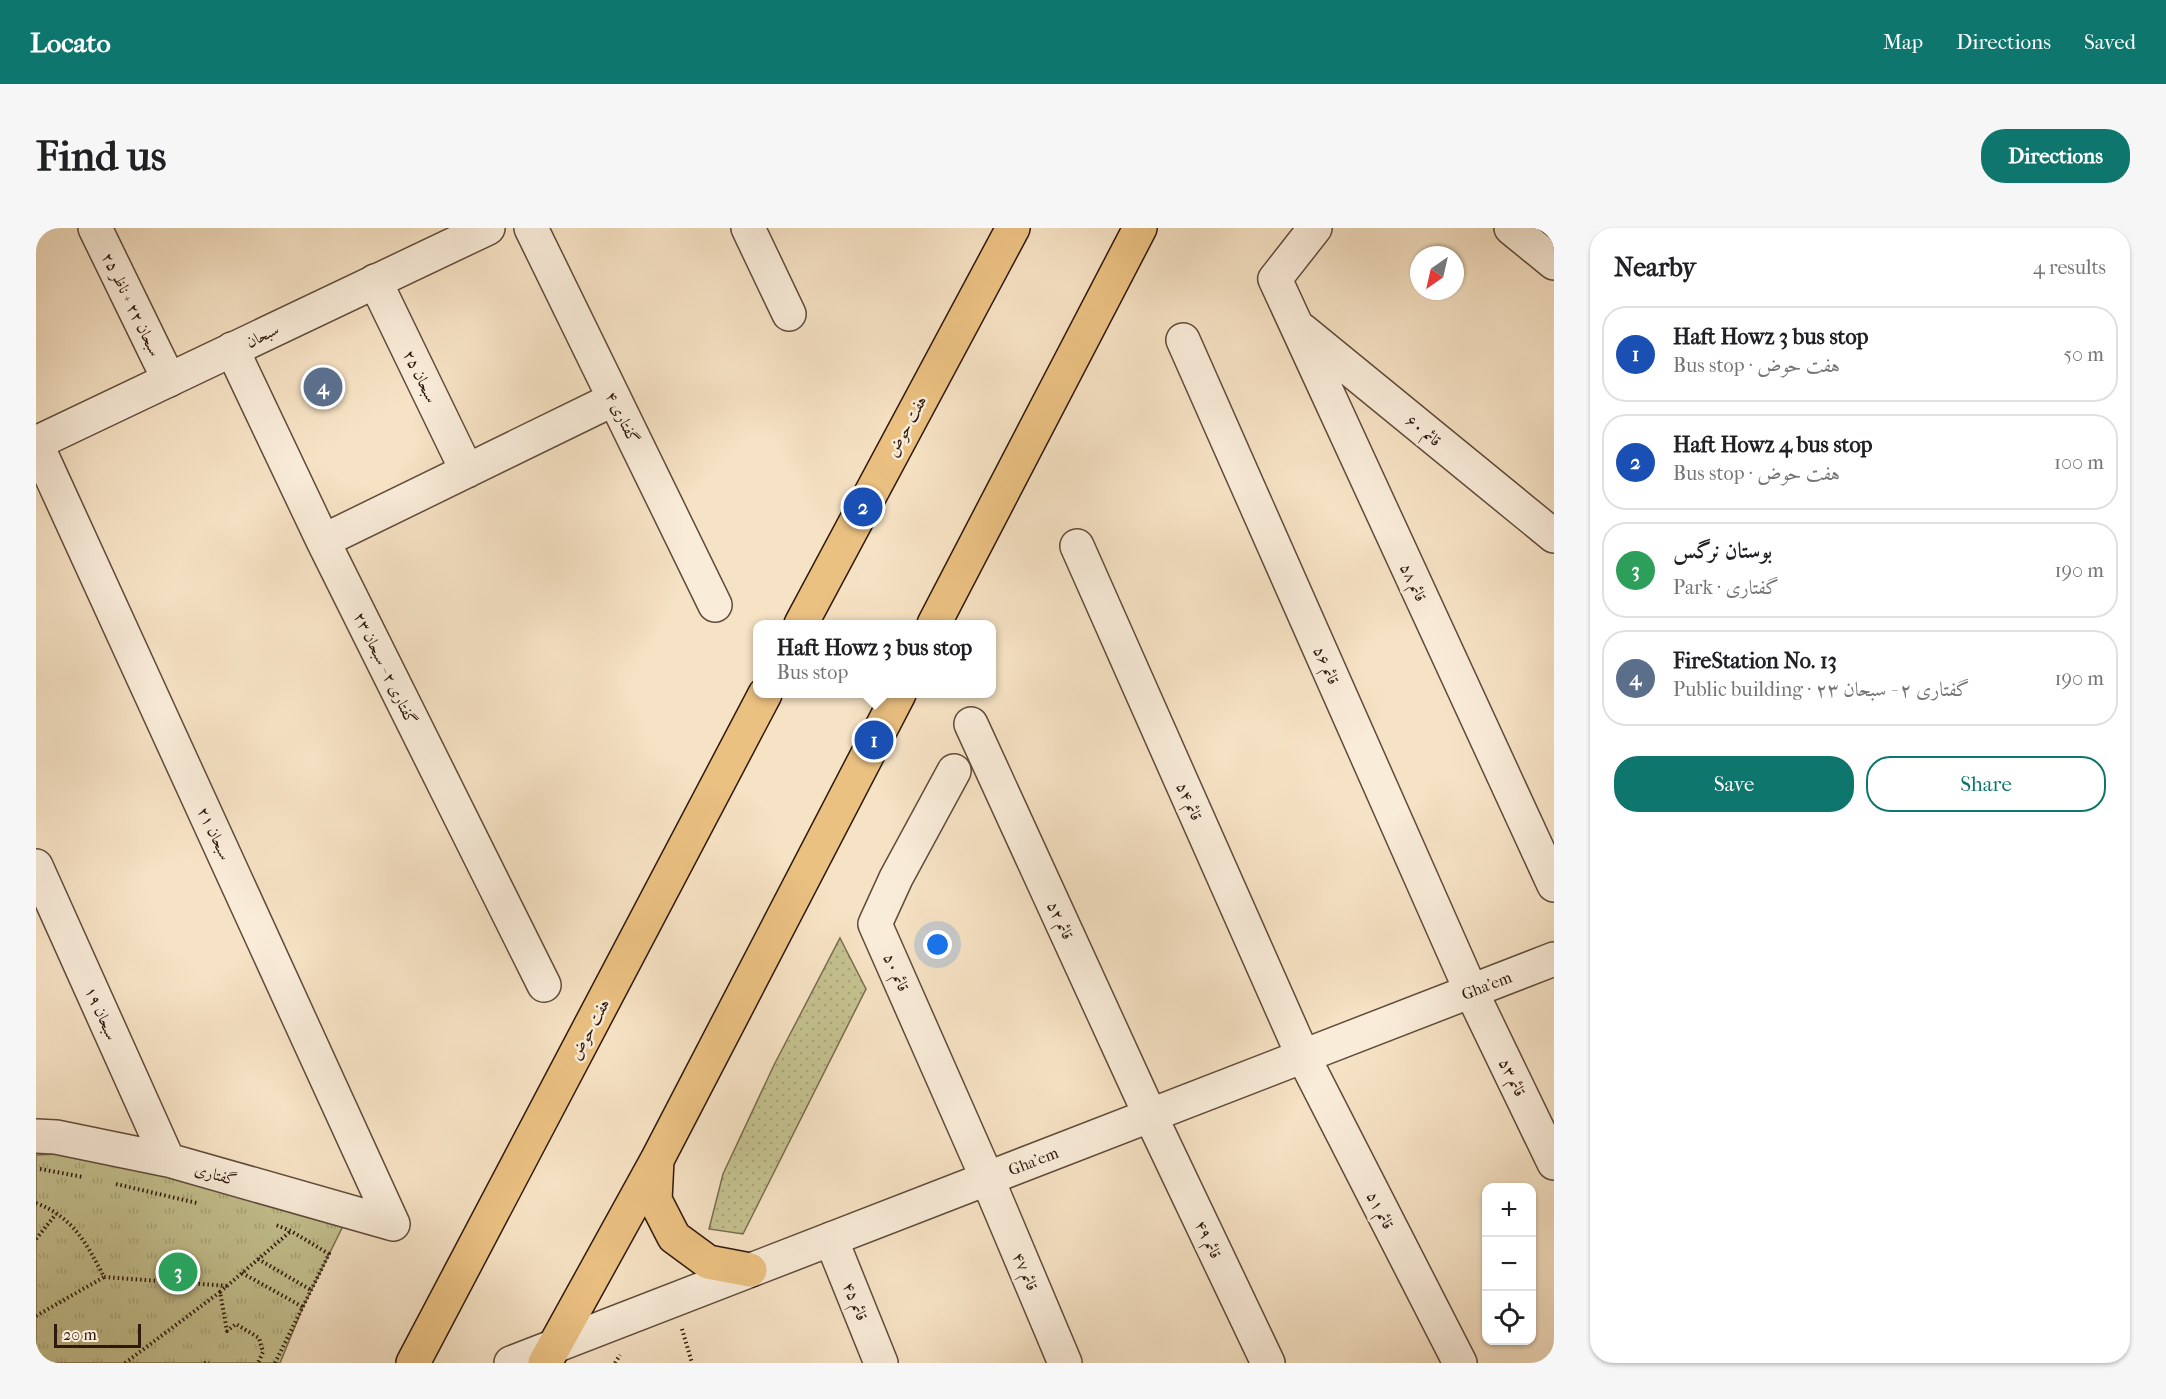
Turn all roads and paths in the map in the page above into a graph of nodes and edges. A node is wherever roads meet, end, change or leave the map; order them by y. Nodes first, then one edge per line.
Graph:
1 (95, 228) edge
2 (531, 228) edge
3 (748, 228) edge
4 (1013, 228) edge
5 (1140, 228) edge
6 (1315, 228) edge
7 (1510, 228) edge
8 (485, 229) edge
9 (1554, 263) edge
10 (375, 281) junction
11 (789, 314) dead end
12 (1295, 324) junction
13 (1183, 340) dead end
14 (232, 349) junction
15 (169, 380) junction
16 (614, 399) junction
17 (36, 443) edge
18 (466, 471) junction
19 (1554, 536) edge
20 (324, 541) junction
21 (1077, 546) dead end
22 (715, 605) dead end
23 (803, 620) edge
24 (936, 620) edge
25 (762, 698) edge
26 (895, 698) edge
27 (971, 724) dead end
28 (954, 771) dead end
29 (36, 866) edge
30 (1554, 885) edge
31 (1554, 959) edge
32 (544, 986) dead end
33 (1472, 991) junction
34 (1303, 1056) junction
35 (1150, 1115) junction
36 (36, 1136) edge
37 (168, 1160) junction
38 (657, 1160) junction
39 (1554, 1163) edge
40 (36, 1169) edge
41 (92, 1178) dead end
42 (987, 1178) junction
43 (114, 1183) dead end
44 (36, 1203) edge
45 (204, 1204) dead end
46 (56, 1214) junction
47 (270, 1223) dead end
48 (393, 1224) joint
49 (291, 1231) junction
50 (36, 1239) edge
51 (831, 1239) junction
52 (258, 1259) junction
53 (750, 1270) junction
54 (242, 1273) junction
55 (104, 1278) junction
56 (228, 1286) junction
57 (311, 1290) junction
58 (220, 1292) junction
59 (303, 1307) junction
60 (36, 1316) edge
61 (549, 1355) edge
62 (125, 1363) edge
63 (204, 1363) edge
64 (210, 1363) edge
65 (258, 1363) edge
66 (275, 1363) edge
67 (413, 1363) edge
68 (511, 1363) edge
69 (881, 1363) edge
70 (1065, 1363) edge
71 (1268, 1363) edge
72 (1460, 1363) edge

1 - 15 street, سبحان ۲۲ + ناظر ۲۵
2 - 16 street, گفتاری ۴
3 - 11 street
4 - 23 highway, هفت حوض
5 - 24 highway
6 - 12 street, قائم ۵۸
7 - 9 street
8 - 10 street, سبحان
10 - 14 street, سبحان
10 - 18 street, سبحان ۲۵
12 - 19 street, قائم ۶۰
12 - 30 street, قائم ۵۸
13 - 33 street, قائم ۵۶
14 - 15 street, سبحان
14 - 20 street, گفتاری ۲ - سبحان ۲۳
15 - 17 street, سبحان
16 - 18 street
16 - 22 street, گفتاری ۴
17 - 48 street, سبحان ۲۱
18 - 20 street
20 - 32 street, گفتاری ۲ - سبحان ۲۳
21 - 34 street, قائم ۵۴
25 - 67 highway, هفت حوض
26 - 38 highway
27 - 35 street, قائم ۵۲
28 - 42 street, قائم ۵۰
29 - 37 street, سبحان ۱۹
31 - 33 street, Gha'em
33 - 34 street, Gha'em
33 - 39 street, قائم ۵۳
34 - 35 street, Gha'em
34 - 72 street, قائم ۵۱
35 - 42 street, Gha'em
35 - 71 street, قائم ۴۹
36 - 37 street, گفتاری
37 - 48 street, گفتاری
38 - 53 highway
38 - 61 highway
40 - 41 path
42 - 51 street, Gha'em
42 - 70 street, قائم ۴۷
43 - 45 path
44 - 46 path
46 - 50 path
46 - 55 path
47 - 49 path
49 - 52 path
49 - 57 path
51 - 53 street, Gha'em
51 - 69 street, قائم ۴۵
52 - 54 path
52 - 57 path
53 - 61 street, Gha'em
54 - 56 path
54 - 59 path
55 - 56 path
55 - 60 path
56 - 58 path
57 - 59 path
58 - 62 path
58 - 65 path
59 - 66 path
61 - 68 street, Gha'em
63 - 64 path

